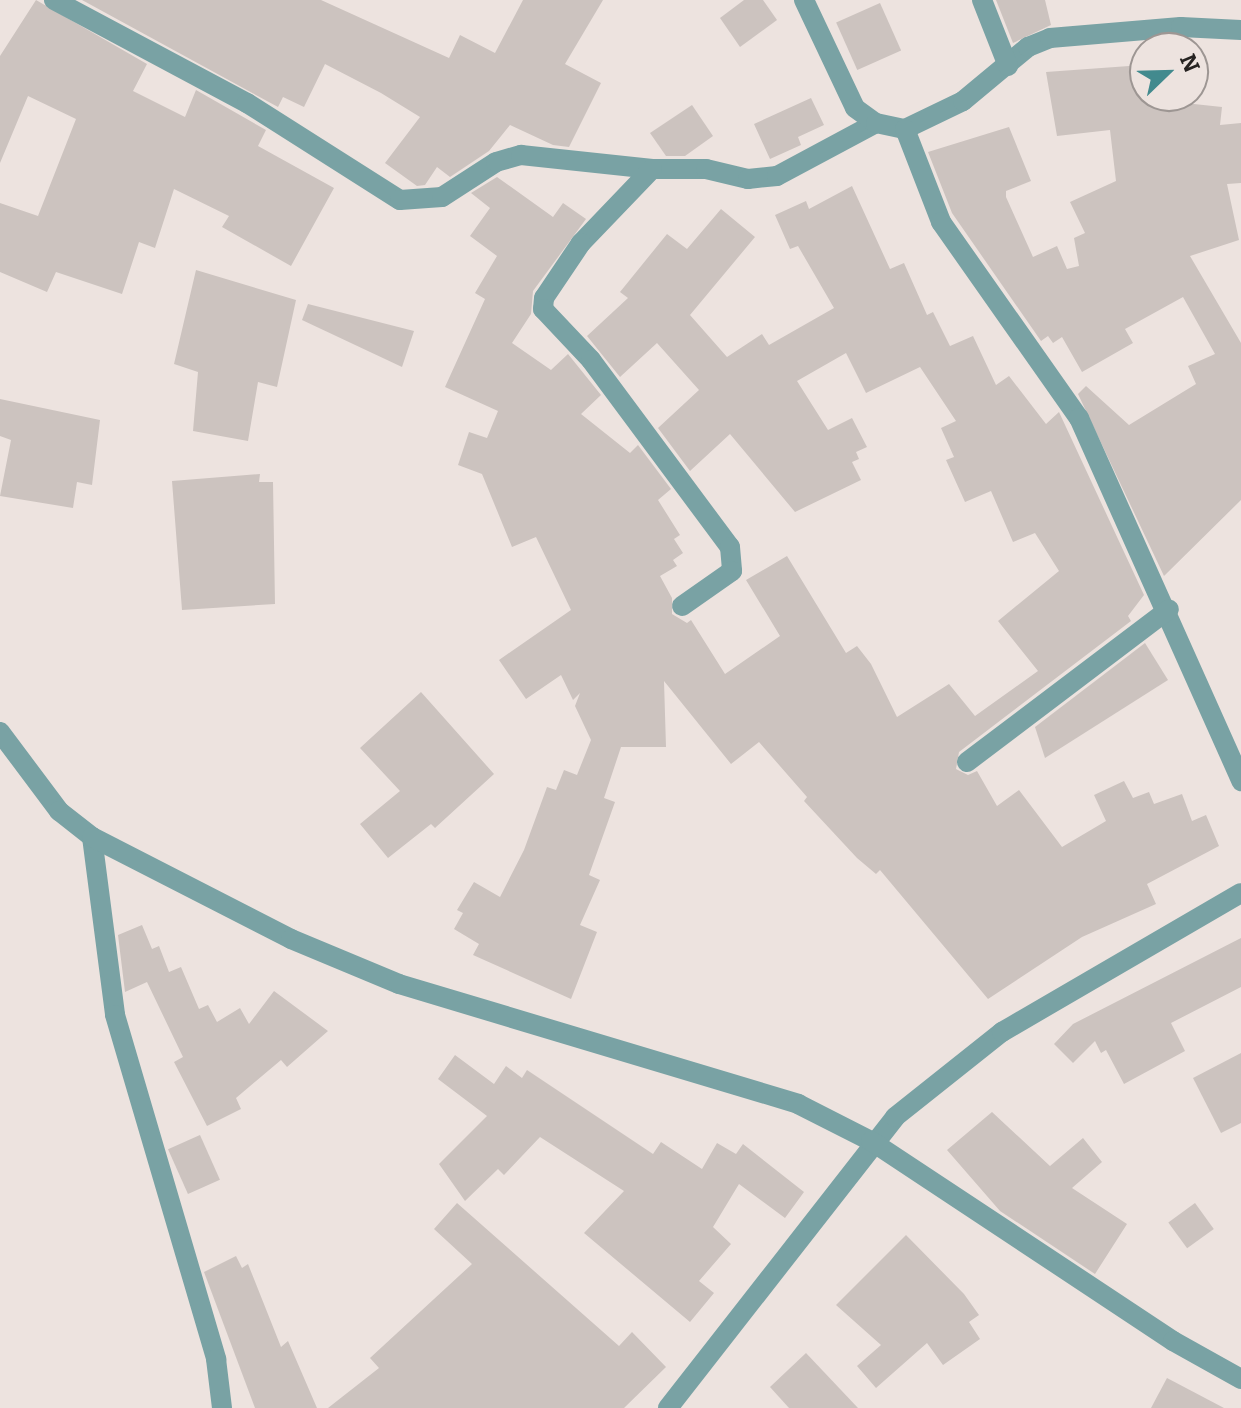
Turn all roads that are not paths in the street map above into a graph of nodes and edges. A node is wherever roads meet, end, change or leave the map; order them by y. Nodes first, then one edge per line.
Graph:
1 (54, 0) edge
2 (804, 0) edge
3 (982, 0) edge
4 (1241, 30) edge
5 (1008, 66) junction
6 (876, 123) junction
7 (905, 129) junction
8 (652, 169) junction
9 (682, 606) dead end
10 (1169, 609) junction
11 (0, 732) edge
12 (967, 762) dead end
13 (1241, 781) edge
14 (92, 837) junction
15 (1241, 893) edge
16 (871, 1141) junction
17 (1241, 1379) edge
18 (222, 1408) edge
19 (668, 1408) edge

1 - 8 street
2 - 6 street
3 - 5 street
4 - 5 street
5 - 7 street
6 - 7 street
6 - 8 street
7 - 10 street
8 - 9 street
10 - 12 street
10 - 13 street
11 - 14 street
14 - 16 street
14 - 18 street
15 - 16 street
16 - 17 street
16 - 19 street

